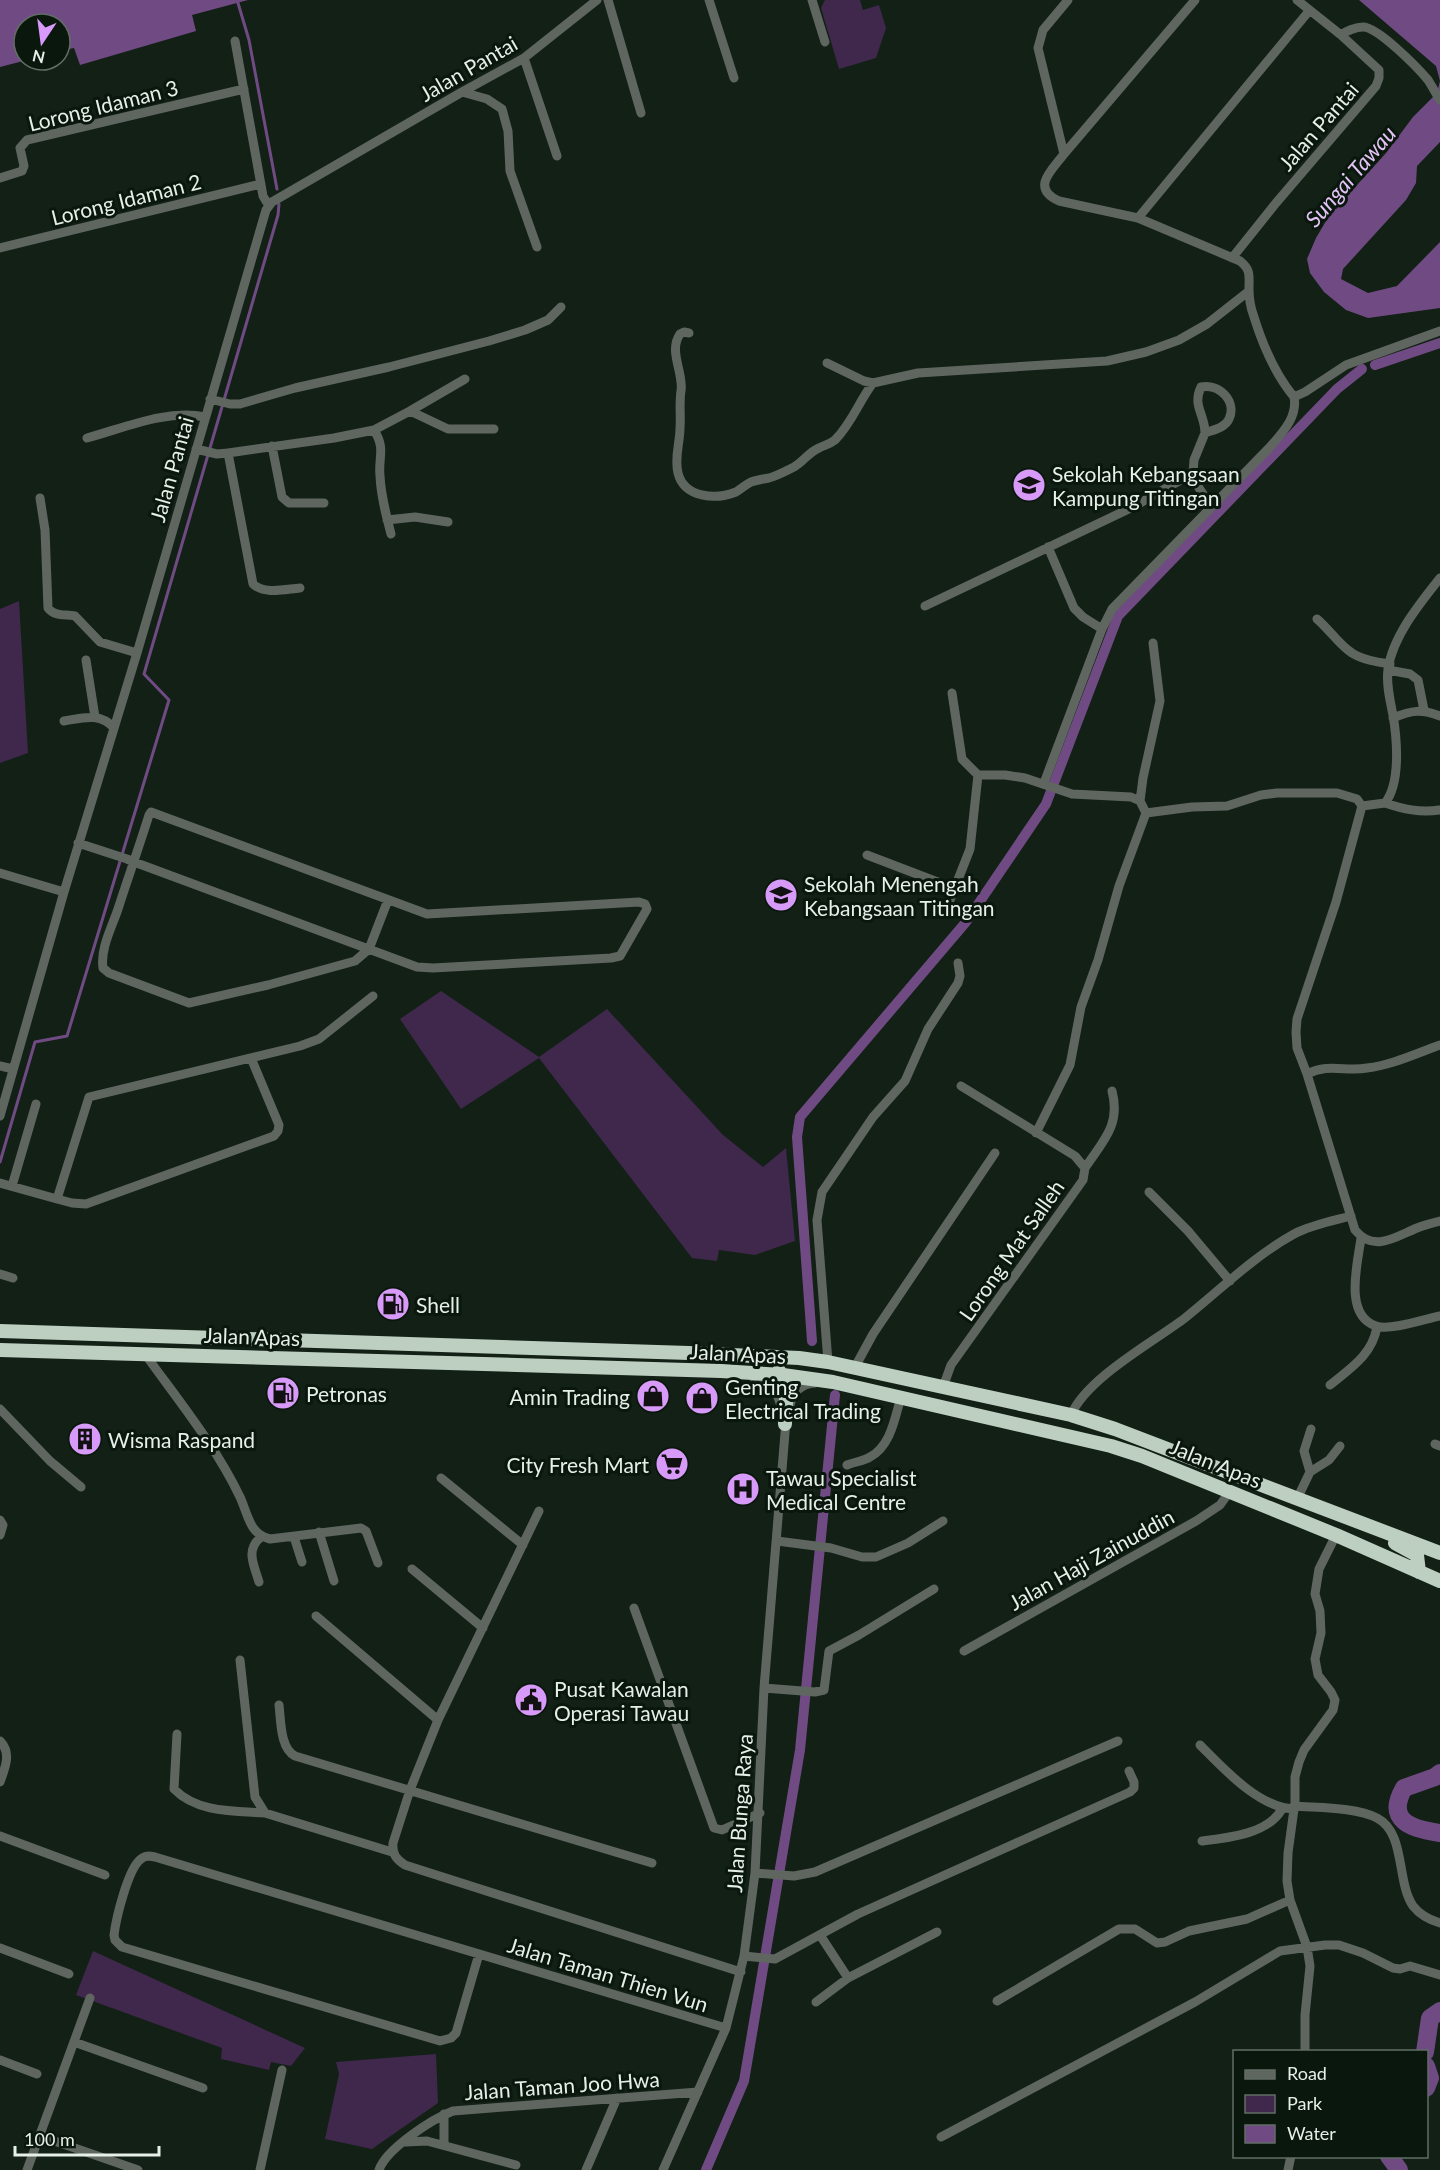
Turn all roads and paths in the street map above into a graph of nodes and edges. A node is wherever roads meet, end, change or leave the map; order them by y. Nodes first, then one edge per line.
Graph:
1 (597, 0) edge
2 (608, 0) edge
3 (709, 0) edge
4 (812, 0) edge
5 (1068, 0) edge
6 (1195, 0) edge
7 (1297, 0) edge
8 (1309, 10) junction
9 (1341, 35) junction
10 (235, 41) dead end
11 (825, 42) dead end
12 (524, 58) junction
13 (734, 78) dead end
14 (244, 89) junction
15 (462, 92) junction
16 (1440, 100) edge
17 (641, 113) dead end
18 (1064, 154) junction
19 (557, 156) dead end
20 (0, 178) edge
21 (261, 184) junction
22 (270, 204) junction
23 (1138, 218) junction
24 (537, 247) dead end
25 (0, 248) edge
26 (1232, 258) junction
27 (1249, 291) junction
28 (561, 307) dead end
29 (1440, 331) edge
30 (689, 333) dead end
31 (827, 363) dead end
32 (465, 379) dead end
33 (873, 383) junction
34 (1294, 397) junction
35 (213, 400) junction
36 (410, 411) junction
37 (205, 417) junction
38 (494, 429) dead end
39 (374, 430) junction
40 (1205, 433) junction
41 (87, 438) dead end
42 (272, 446) junction
43 (199, 450) junction
44 (228, 453) junction
45 (1193, 473) junction
46 (40, 498) dead end
47 (324, 503) dead end
48 (1211, 506) junction
49 (387, 520) junction
50 (448, 522) dead end
51 (391, 534) dead end
52 (1048, 547) junction
53 (1440, 578) edge
54 (300, 588) dead end
55 (926, 606) dead end
56 (1317, 619) dead end
57 (1102, 629) junction
58 (1153, 643) dead end
59 (137, 653) junction
60 (86, 660) dead end
61 (1389, 667) junction
62 (952, 693) dead end
63 (1424, 710) junction
64 (1440, 716) edge
65 (95, 717) junction
66 (1393, 718) junction
67 (64, 721) dead end
68 (114, 728) junction
69 (978, 775) junction
70 (1046, 784) junction
71 (1140, 801) junction
72 (1385, 803) junction
73 (1362, 806) junction
74 (1439, 810) edge
75 (1146, 813) junction
76 (78, 843) junction
77 (867, 855) dead end
78 (130, 860) junction
79 (0, 873) edge
80 (956, 889) junction
81 (64, 892) junction
82 (388, 900) junction
83 (951, 900) dead end
84 (369, 949) junction
85 (958, 963) dead end
86 (373, 996) dead end
87 (1440, 1045) edge
88 (251, 1058) junction
89 (0, 1065) edge
90 (13, 1070) junction
91 (1307, 1074) junction
92 (961, 1086) dead end
93 (1112, 1091) dead end
94 (36, 1104) dead end
95 (0, 1116) edge
96 (1036, 1133) junction
97 (995, 1153) dead end
98 (1085, 1168) junction
99 (5, 1184) edge
100 (1149, 1192) dead end
101 (57, 1199) junction
102 (1351, 1216) junction
103 (1440, 1221) edge
104 (1361, 1238) junction
105 (0, 1274) edge
106 (13, 1278) dead end
107 (1230, 1281) junction
108 (1440, 1316) edge
109 (1377, 1327) junction
110 (0, 1331) edge
111 (0, 1350) edge
112 (146, 1354) junction
113 (756, 1356) junction
114 (828, 1362) junction
115 (855, 1366) junction
116 (721, 1371) junction
117 (783, 1375) junction
118 (833, 1382) junction
119 (1330, 1385) dead end
120 (943, 1387) junction
121 (901, 1397) junction
122 (1002, 1401) junction
123 (0, 1409) edge
124 (1071, 1415) junction
125 (785, 1424) junction
126 (1311, 1429) dead end
127 (1048, 1430) junction
128 (1340, 1446) dead end
129 (847, 1465) dead end
130 (1311, 1472) junction
131 (441, 1478) dead end
132 (81, 1487) dead end
133 (1230, 1491) junction
134 (1297, 1499) junction
135 (539, 1511) dead end
136 (0, 1520) edge
137 (943, 1521) dead end
138 (1381, 1530) junction
139 (319, 1532) junction
140 (0, 1534) edge
141 (1336, 1534) junction
142 (261, 1536) junction
143 (294, 1537) junction
144 (777, 1541) junction
145 (523, 1545) junction
146 (1440, 1552) edge
147 (302, 1562) dead end
148 (378, 1563) dead end
149 (412, 1569) dead end
150 (1419, 1572) junction
151 (334, 1581) dead end
152 (1440, 1581) edge
153 (259, 1582) dead end
154 (934, 1589) dead end
155 (634, 1608) dead end
156 (316, 1616) dead end
157 (483, 1628) junction
158 (964, 1651) dead end
159 (240, 1660) dead end
160 (764, 1688) junction
161 (279, 1706) dead end
162 (438, 1720) junction
163 (177, 1734) dead end
164 (0, 1741) edge
165 (1118, 1741) dead end
166 (1200, 1745) dead end
167 (1129, 1772) dead end
168 (0, 1782) edge
169 (410, 1790) junction
170 (1294, 1807) junction
171 (1282, 1809) junction
172 (265, 1813) junction
173 (759, 1813) junction
174 (0, 1836) edge
175 (1202, 1841) dead end
176 (392, 1851) junction
177 (652, 1863) dead end
178 (755, 1873) junction
179 (105, 1875) dead end
180 (1290, 1900) junction
181 (1440, 1923) edge
182 (937, 1932) dead end
183 (820, 1935) junction
184 (1307, 1947) junction
185 (0, 1948) edge
186 (479, 1954) junction
187 (744, 1956) junction
188 (741, 1972) junction
189 (69, 1974) dead end
190 (1440, 1975) edge
191 (848, 1978) junction
192 (90, 1998) dead end
193 (997, 2001) dead end
194 (816, 2002) dead end
195 (726, 2028) junction
196 (74, 2042) junction
197 (1305, 2050) edge
198 (0, 2060) edge
199 (282, 2070) dead end
200 (37, 2074) dead end
201 (203, 2088) dead end
202 (698, 2092) junction
203 (617, 2098) junction
204 (444, 2115) junction
205 (40, 2136) junction
206 (942, 2138) dead end
207 (404, 2142) junction
208 (444, 2145) junction
209 (516, 2165) dead end
210 (27, 2170) edge
211 (138, 2170) edge
212 (260, 2170) edge
213 (379, 2170) edge
214 (586, 2170) edge
215 (663, 2170) edge

1 - 12 street, Jalan Pantai
2 - 17 street
3 - 13 street
4 - 11 street
5 - 18 street
6 - 18 street
7 - 8 street, Jalan Pantai
8 - 9 street, Jalan Pantai
8 - 23 street
9 - 16 street
9 - 26 street, Jalan Pantai
10 - 14 street
12 - 15 street, Jalan Pantai
12 - 19 street
14 - 20 street, Lorong Idaman 3
14 - 21 street
15 - 22 street, Jalan Pantai
15 - 24 street
18 - 23 street
21 - 22 street
21 - 25 street, Lorong Idaman 2
22 - 35 street, Jalan Pantai
23 - 26 street
26 - 27 street
27 - 33 street
27 - 34 street
28 - 35 street
29 - 34 street
30 - 33 street
31 - 33 street
32 - 36 street
34 - 48 street
35 - 37 street, Jalan Pantai
36 - 38 street
36 - 39 street
37 - 41 street
37 - 43 street, Jalan Pantai
39 - 42 street
39 - 49 street
40 - 40 street
40 - 45 street
42 - 44 street
42 - 47 street
43 - 44 street
43 - 59 street, Jalan Pantai
44 - 54 street
45 - 48 street
45 - 52 street
46 - 59 street
48 - 57 street
49 - 50 street
49 - 51 street
52 - 55 street
52 - 57 street
53 - 61 street
56 - 61 street
57 - 70 street
58 - 71 street
59 - 68 street, Jalan Pantai
60 - 65 street
61 - 63 street
61 - 66 street
62 - 69 street
63 - 64 street
63 - 66 street
65 - 67 street
65 - 68 street
66 - 72 street
68 - 76 street, Jalan Pantai
69 - 70 street
69 - 80 street
70 - 71 street
71 - 75 street
72 - 73 street
72 - 74 street
73 - 75 street
73 - 91 street
75 - 96 street
76 - 78 street
76 - 81 street, Jalan Pantai
77 - 80 street
78 - 82 street
78 - 84 street
78 - 84 street
79 - 81 street
80 - 83 street
81 - 90 street, Jalan Pantai
82 - 84 street
82 - 84 street
85 - 114 street
86 - 88 street
87 - 91 street
88 - 101 street
88 - 101 street
89 - 90 street
90 - 95 street, Jalan Pantai
91 - 102 street
92 - 96 street, Lorong Mat Salleh
93 - 98 street
94 - 99 street
96 - 98 street, Lorong Mat Salleh
97 - 115 street
98 - 120 street, Lorong Mat Salleh
99 - 101 street
100 - 107 street
102 - 104 street
102 - 107 street
103 - 104 street
104 - 109 street
105 - 106 street
107 - 124 street
108 - 109 street
109 - 119 street
110 - 113 highway, Jalan Apas
111 - 112 highway, Jalan Apas
112 - 116 highway, Jalan Apas
112 - 142 street
113 - 114 highway, Jalan Apas
113 - 117 highway
114 - 115 highway, Jalan Apas
115 - 120 highway, Jalan Apas
116 - 117 highway, Jalan Apas
116 - 125 street
117 - 118 highway, Jalan Apas
117 - 125 highway
118 - 121 highway, Jalan Apas
118 - 125 street
120 - 122 highway, Jalan Apas
121 - 127 highway, Jalan Apas
121 - 129 street
122 - 124 highway, Jalan Apas
122 - 127 highway
123 - 132 street
124 - 134 highway, Jalan Apas
125 - 144 street, Jalan Bunga Raya
126 - 130 street
127 - 133 highway, Jalan Apas
128 - 130 street
130 - 134 street
131 - 145 street
133 - 141 highway, Jalan Apas
133 - 158 street, Jalan Haji Zainuddin
134 - 138 highway, Jalan Apas
135 - 145 street
136 - 140 street
137 - 144 street
138 - 146 highway, Jalan Apas
138 - 150 highway
139 - 143 street
139 - 148 street
139 - 151 street
141 - 150 highway, Jalan Apas
141 - 170 street
142 - 143 street
142 - 153 street
143 - 147 street
144 - 160 street, Jalan Bunga Raya
145 - 157 street
149 - 157 street
150 - 152 highway, Jalan Apas
154 - 160 street
155 - 173 street
156 - 162 street
157 - 162 street
159 - 172 street
160 - 173 street, Jalan Bunga Raya
161 - 169 street
162 - 169 street
163 - 172 street
164 - 168 street
165 - 178 street
166 - 171 street
167 - 183 street
169 - 176 street
169 - 177 street
170 - 171 street
170 - 180 street
170 - 181 street
171 - 175 street
172 - 176 street
173 - 178 street, Jalan Bunga Raya
174 - 179 street
176 - 188 street
178 - 187 street, Jalan Bunga Raya
180 - 184 street
180 - 193 street
182 - 191 street
183 - 187 street
183 - 191 street
184 - 190 street
184 - 197 street
184 - 206 street
185 - 189 street
186 - 186 street, Jalan Taman Thien Vun
186 - 195 street, Jalan Taman Thien Vun
187 - 188 street, Jalan Bunga Raya
188 - 195 street, Jalan Bunga Raya
191 - 194 street
192 - 196 street
195 - 202 street, Jalan Bunga Raya
196 - 201 street
196 - 205 street
198 - 200 street
199 - 212 street
202 - 203 street, Jalan Taman Joo Hwa
202 - 215 street, Jalan Bunga Raya
203 - 204 street, Jalan Taman Joo Hwa
203 - 214 street
204 - 207 street, Jalan Taman Joo Hwa
204 - 208 street
205 - 210 street
205 - 211 street
207 - 208 street
207 - 213 street, Jalan Taman Joo Hwa
208 - 209 street

